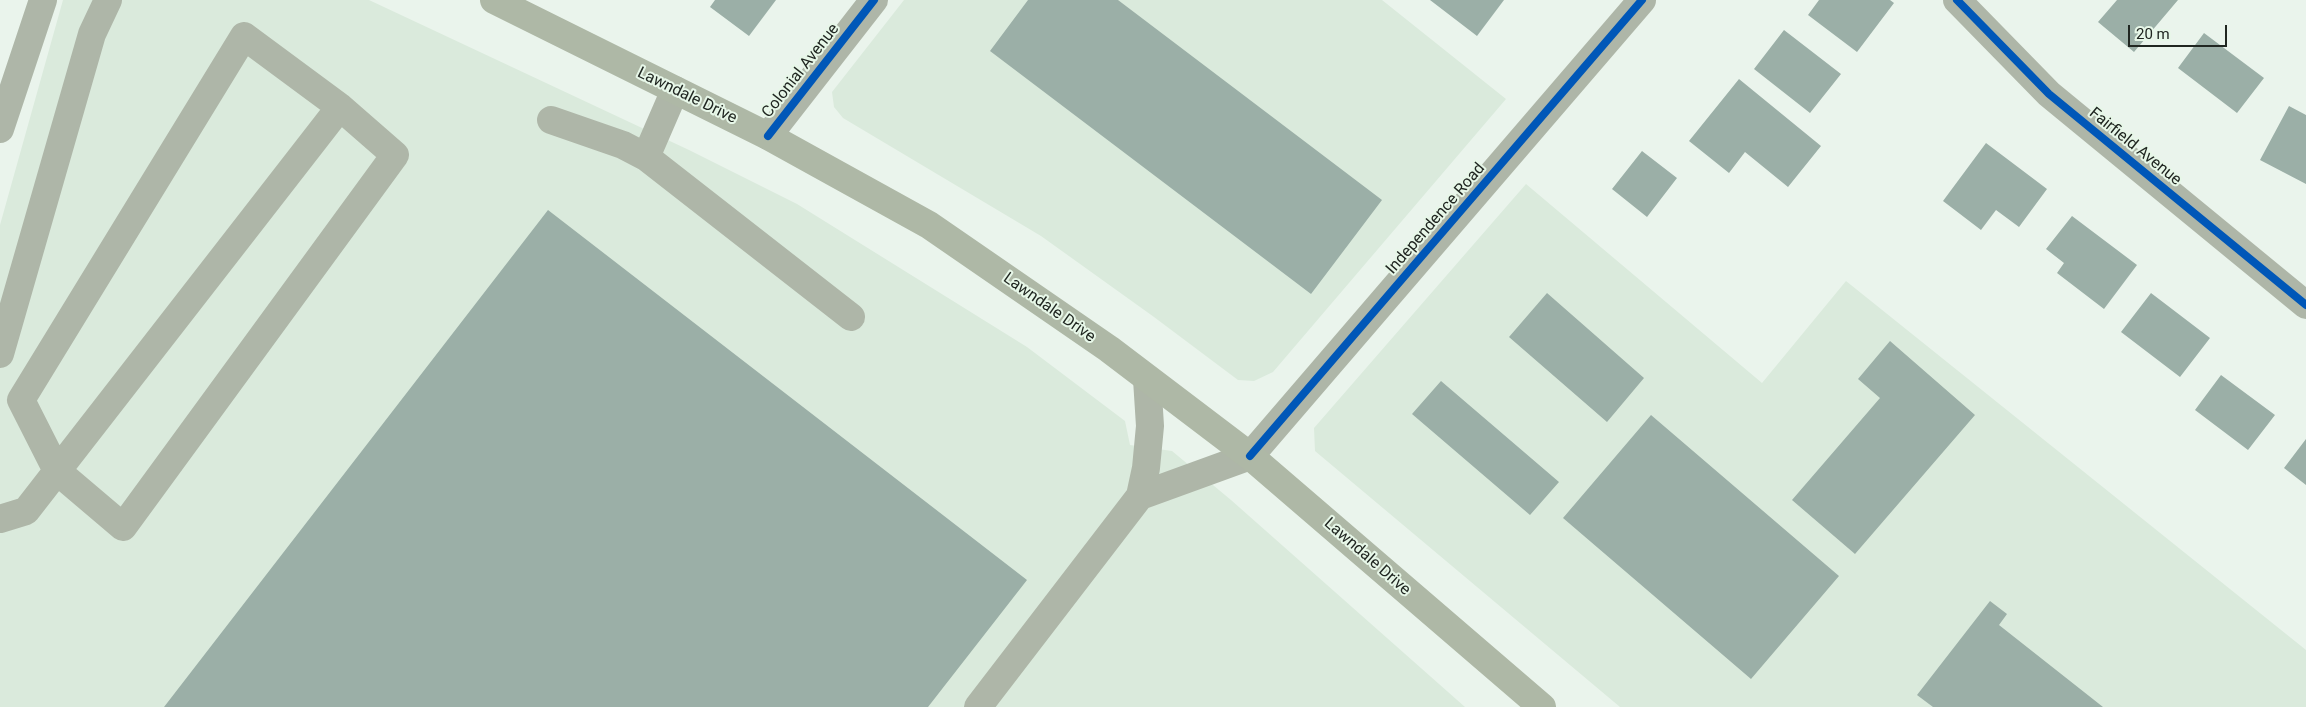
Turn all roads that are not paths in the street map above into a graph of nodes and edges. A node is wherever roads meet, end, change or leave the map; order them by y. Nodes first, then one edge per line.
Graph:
1 (43, 0) edge
2 (108, 0) edge
3 (494, 0) edge
4 (874, 0) edge
5 (1642, 0) edge
6 (1957, 0) edge
7 (675, 90) junction
8 (340, 107) junction
9 (551, 120) dead end
10 (0, 129) edge
11 (768, 136) junction
12 (646, 157) junction
13 (2306, 305) edge
14 (851, 317) dead end
15 (0, 354) edge
16 (1147, 379) junction
17 (1250, 456) junction
18 (56, 471) junction
19 (1140, 496) junction
20 (0, 519) edge
21 (978, 707) edge
22 (1542, 707) edge

1 - 10 street
2 - 15 street
3 - 7 main road, Lawndale Drive
4 - 11 street, Colonial Avenue
5 - 17 street, Independence Road
6 - 13 street, Fairfield Avenue
7 - 11 main road, Lawndale Drive
7 - 12 street
8 - 18 street
8 - 18 street
8 - 18 street
9 - 12 street
11 - 16 main road, Lawndale Drive
12 - 14 street
16 - 17 main road, Lawndale Drive
16 - 19 street
17 - 19 street
17 - 22 main road, Lawndale Drive
18 - 20 street
19 - 21 street

